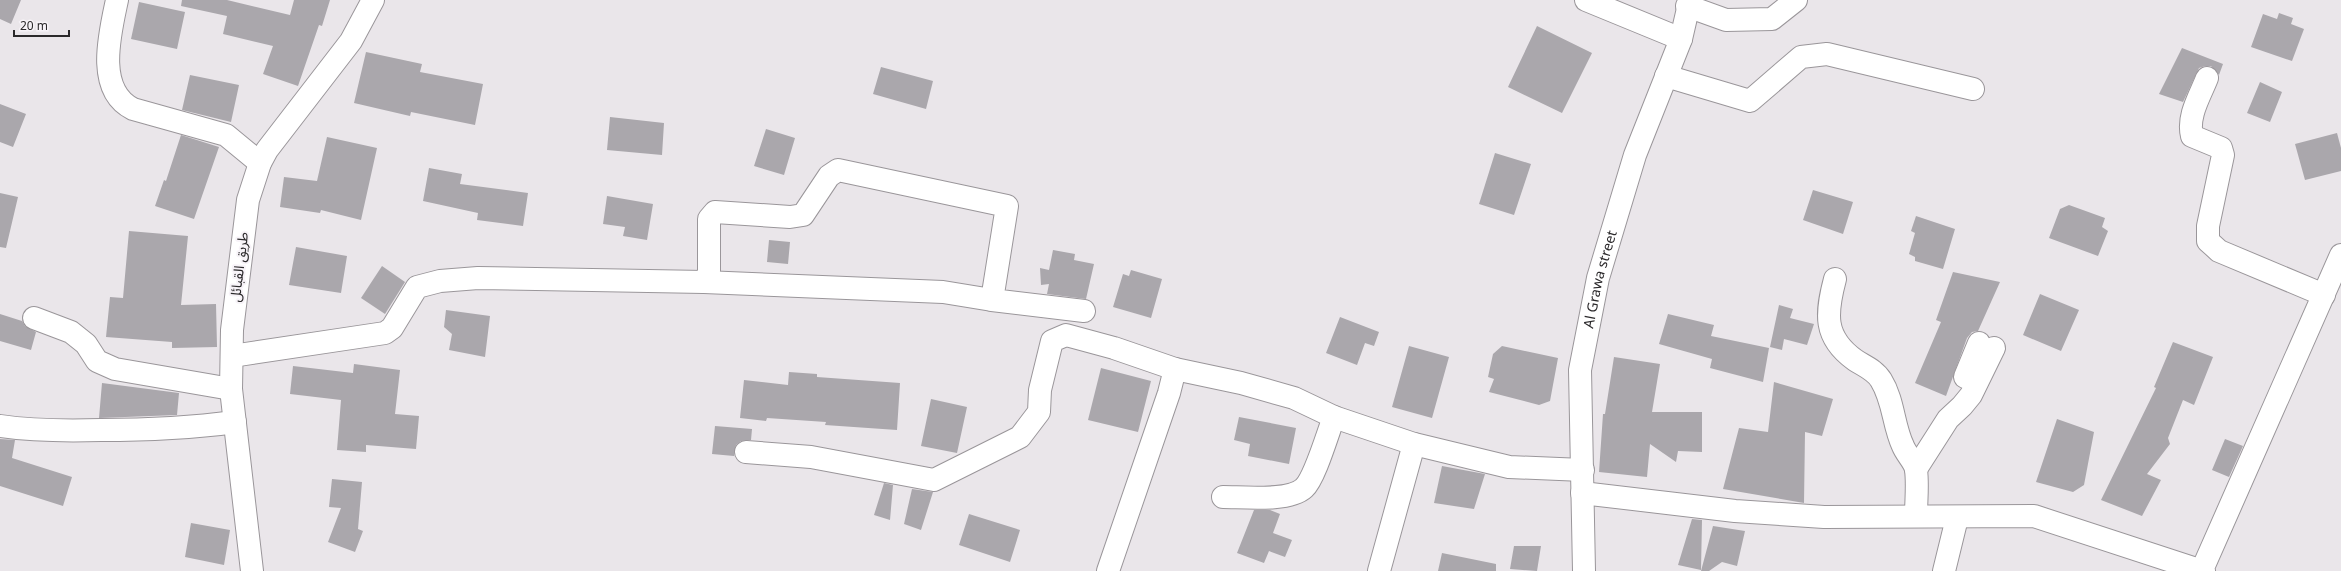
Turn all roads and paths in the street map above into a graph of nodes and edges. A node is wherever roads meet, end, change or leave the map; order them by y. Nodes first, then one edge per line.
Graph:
1 (117, 0) edge
2 (373, 0) edge
3 (1586, 0) edge
4 (1796, 0) edge
5 (1688, 3) edge
6 (1681, 39) junction
7 (1666, 76) junction
8 (2207, 78) dead end
9 (1973, 89) dead end
10 (260, 163) junction
11 (2341, 255) edge
12 (1836, 279) dead end
13 (704, 282) junction
14 (2324, 295) junction
15 (992, 300) junction
16 (1084, 312) dead end
17 (34, 318) dead end
18 (1986, 346) dead end
19 (232, 356) junction
20 (1175, 369) junction
21 (231, 389) junction
22 (1334, 417) junction
23 (235, 422) junction
24 (0, 426) edge
25 (1414, 444) junction
26 (746, 452) dead end
27 (1916, 469) junction
28 (1583, 470) junction
29 (1582, 493) junction
30 (1222, 497) dead end
31 (1916, 516) junction
32 (1957, 518) junction
33 (252, 571) edge
34 (1108, 571) edge
35 (1379, 571) edge
36 (1584, 571) edge
37 (1944, 571) edge
38 (2203, 571) edge

1 - 10 street
2 - 10 street, طريق القبائل
3 - 6 street
4 - 5 street
5 - 6 street, Al Grawa street
6 - 7 street, Al Grawa street
7 - 9 street
7 - 28 street, Al Grawa street
8 - 14 street
10 - 19 street, طريق القبائل
11 - 14 street
12 - 27 street
13 - 15 street
13 - 15 street
13 - 19 street
14 - 38 street
15 - 16 street
17 - 21 street
18 - 27 street
19 - 21 street, طريق القبائل
20 - 22 street
20 - 26 street
20 - 34 street
21 - 23 street, طريق القبائل
22 - 25 street
22 - 30 street
23 - 24 street
23 - 33 street, طريق القبائل
25 - 28 street
25 - 35 street
27 - 31 street
28 - 29 street, Al Grawa street
29 - 31 street
29 - 36 street, Al Grawa street
31 - 32 street
32 - 37 street
32 - 38 street

